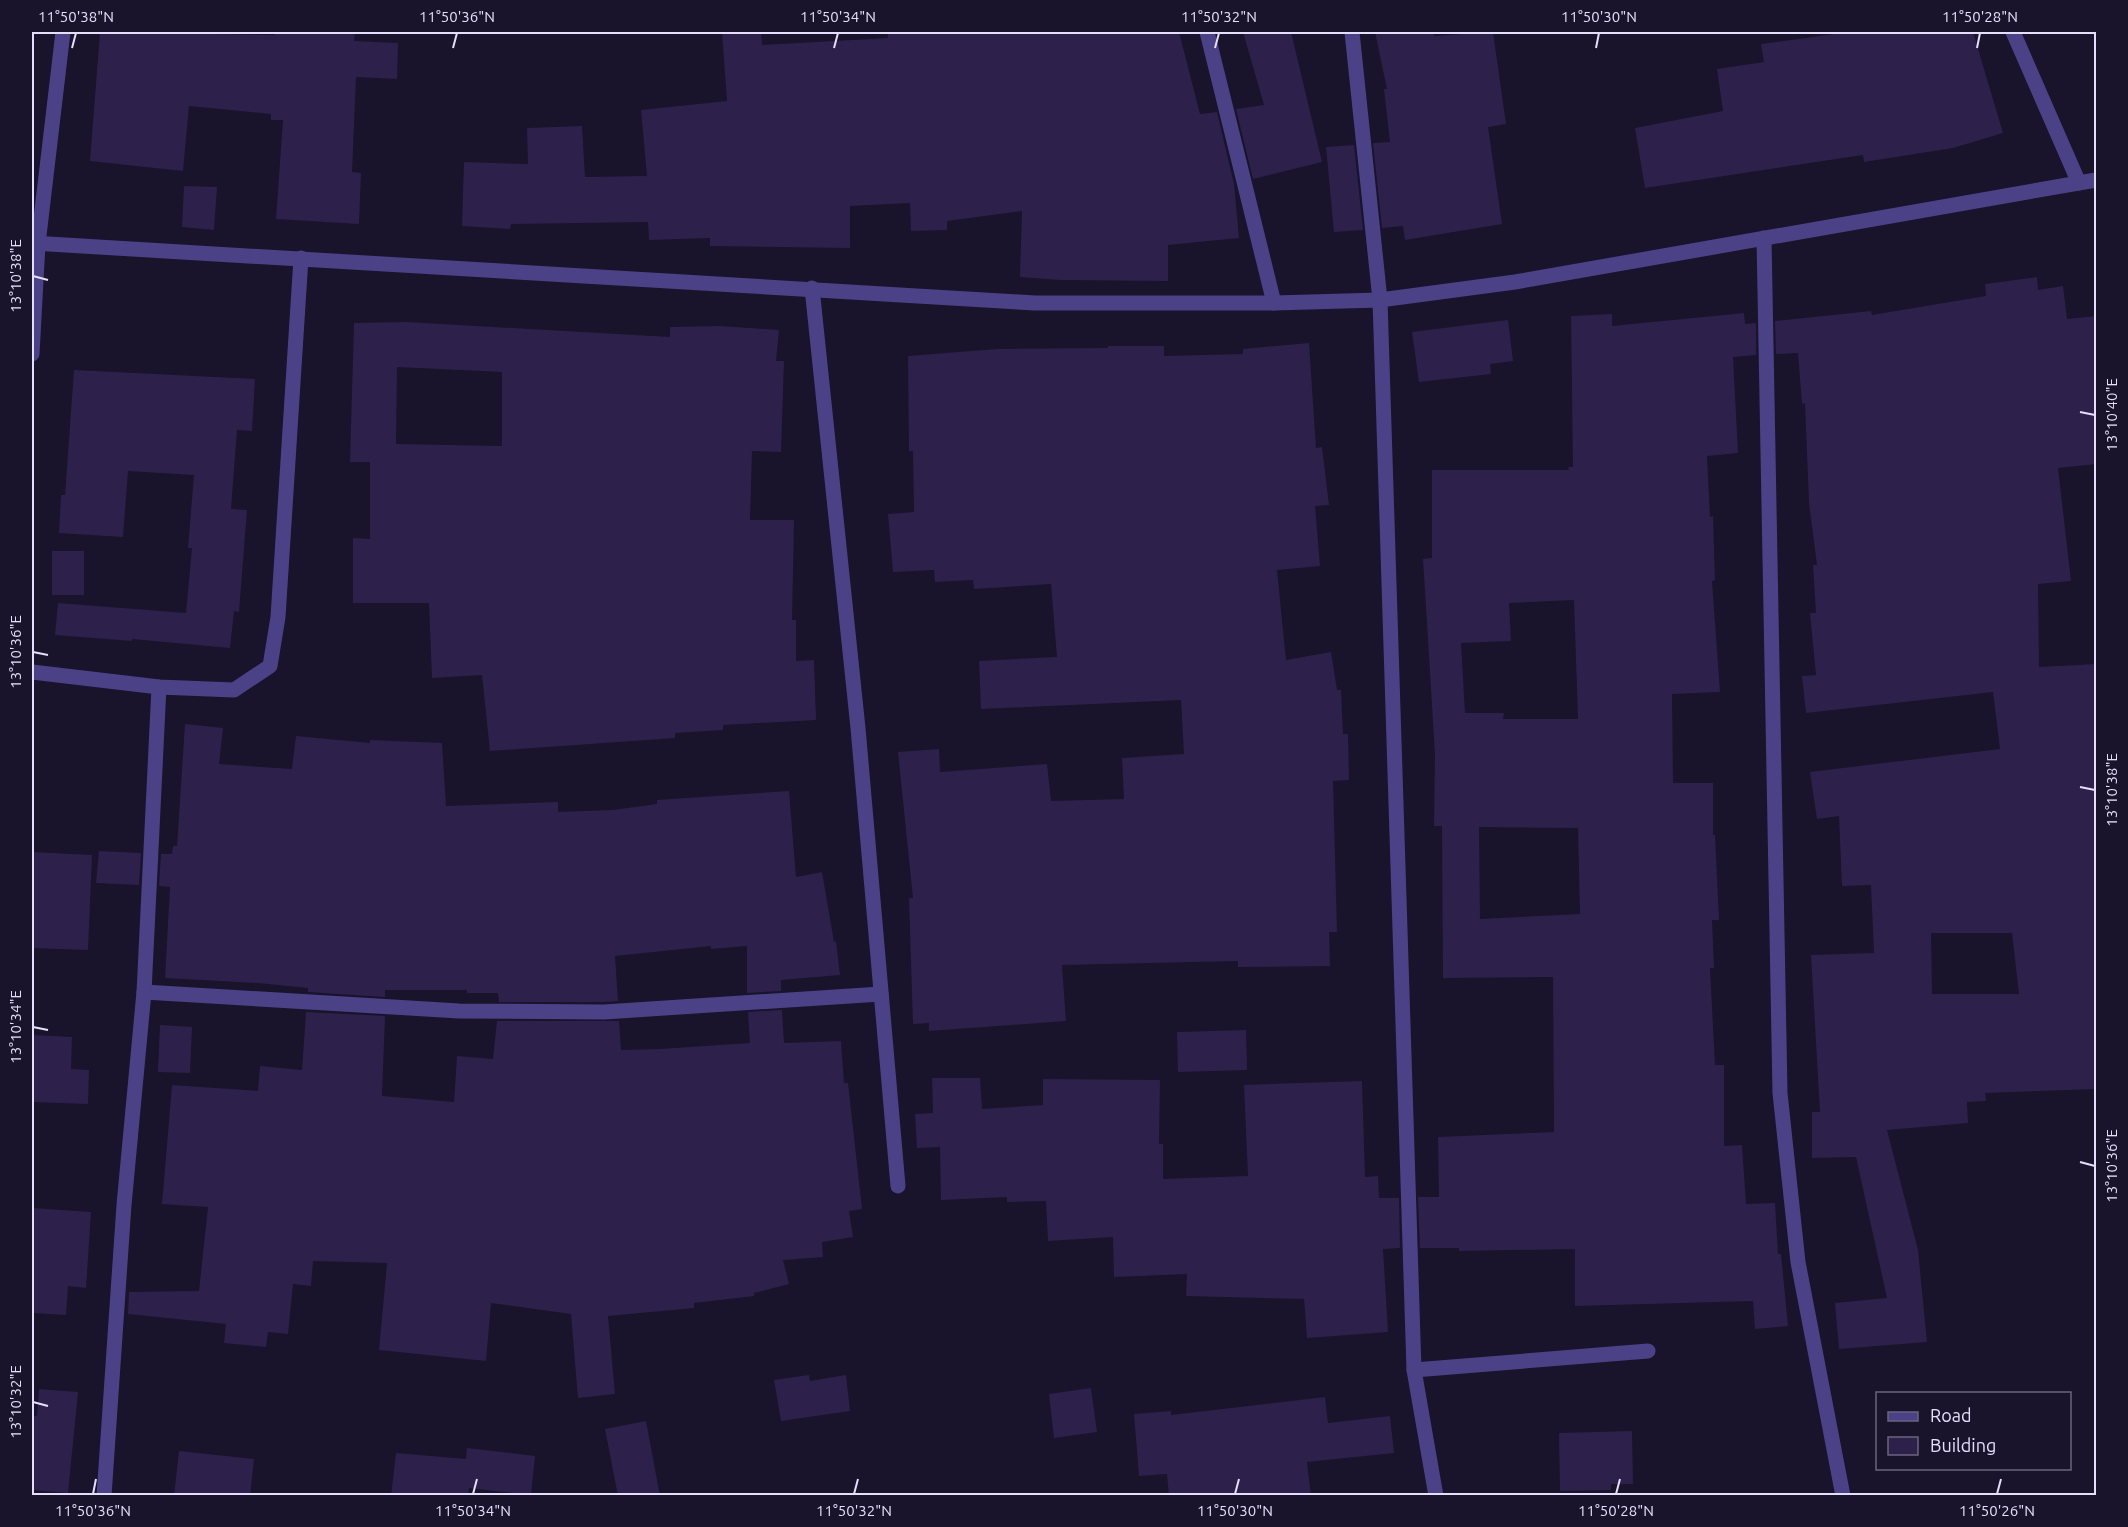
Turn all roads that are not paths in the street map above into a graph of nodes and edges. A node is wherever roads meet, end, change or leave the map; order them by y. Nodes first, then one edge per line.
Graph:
1 (63, 32) edge
2 (1207, 32) edge
3 (1352, 32) edge
4 (2013, 32) edge
5 (2097, 180) edge
6 (2079, 183) junction
7 (1764, 238) junction
8 (35, 244) edge
9 (301, 258) junction
10 (812, 288) junction
11 (1380, 300) junction
12 (1274, 303) junction
13 (32, 354) edge
14 (32, 672) edge
15 (159, 687) junction
16 (144, 992) junction
17 (881, 994) junction
18 (898, 1186) dead end
19 (1648, 1351) dead end
20 (1414, 1370) junction
21 (104, 1496) edge
22 (1436, 1496) edge
23 (1843, 1496) edge

1 - 8 street
2 - 12 street
3 - 11 street
4 - 6 street
5 - 6 street
6 - 7 street
7 - 11 street
7 - 23 street
8 - 9 street
8 - 13 street
9 - 10 street
9 - 15 street
10 - 12 street
10 - 17 street
11 - 12 street
11 - 20 street
14 - 15 street
15 - 16 street
16 - 17 street
16 - 21 street
17 - 18 street
19 - 20 street
20 - 22 street

